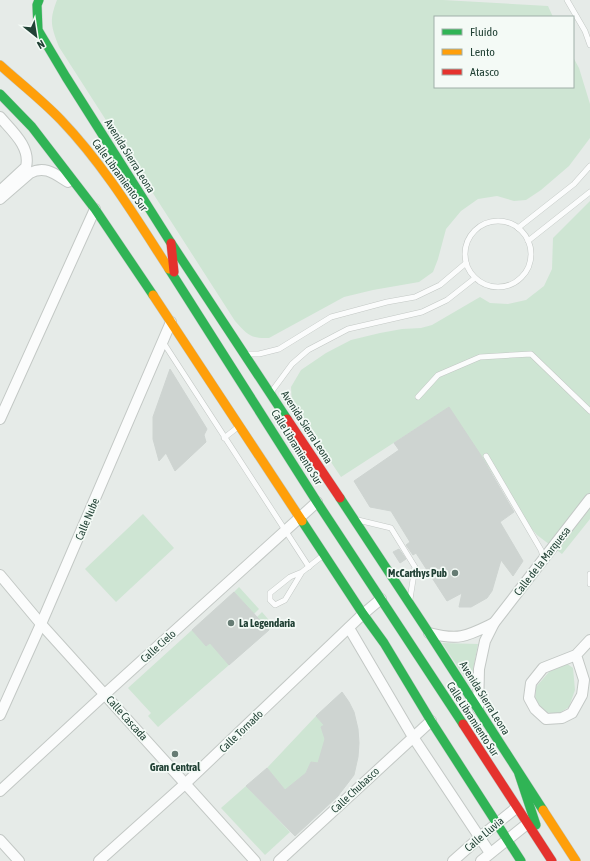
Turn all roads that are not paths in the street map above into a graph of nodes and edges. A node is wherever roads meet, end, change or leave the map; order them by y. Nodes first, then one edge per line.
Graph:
1 (40, 0) edge
2 (567, 0) edge
3 (590, 45) edge
4 (0, 65) edge
5 (0, 94) edge
6 (0, 117) edge
7 (590, 166) edge
8 (28, 170) junction
9 (80, 189) junction
10 (0, 191) edge
11 (590, 192) edge
12 (0, 199) edge
13 (95, 209) junction
14 (518, 228) junction
15 (528, 241) junction
16 (171, 243) junction
17 (466, 263) junction
18 (174, 276) junction
19 (475, 278) junction
20 (171, 322) junction
21 (163, 342) junction
22 (245, 355) junction
23 (270, 393) junction
24 (418, 397) dead end
25 (590, 411) edge
26 (0, 419) edge
27 (240, 426) junction
28 (224, 438) junction
29 (486, 456) dead end
30 (590, 499) edge
31 (317, 502) junction
32 (300, 517) junction
33 (354, 519) junction
34 (284, 531) junction
35 (327, 552) junction
36 (544, 560) junction
37 (308, 567) junction
38 (302, 572) junction
39 (590, 574) edge
40 (0, 575) edge
41 (590, 584) edge
42 (381, 599) junction
43 (410, 604) junction
44 (363, 614) junction
45 (494, 623) junction
46 (41, 624) junction
47 (349, 628) junction
48 (429, 633) junction
49 (590, 640) edge
50 (576, 655) junction
51 (105, 694) junction
52 (478, 709) junction
53 (0, 715) edge
54 (431, 721) junction
55 (413, 737) junction
56 (519, 774) junction
57 (186, 783) junction
58 (0, 791) edge
59 (516, 808) junction
60 (497, 822) junction
61 (527, 824) junction
62 (479, 838) junction
63 (507, 838) junction
64 (0, 840) edge
65 (545, 851) junction
66 (490, 853) junction
67 (19, 861) edge
68 (99, 861) edge
69 (255, 861) edge
70 (279, 861) edge
71 (453, 861) edge
72 (481, 861) edge
73 (521, 861) edge
74 (552, 861) edge
75 (576, 861) edge

1 - 16 main road, Avenida Sierra Leona
2 - 3 lane
4 - 18 main road, Calle Libramiento Sur
5 - 9 main road
6 - 8 street
7 - 14 lane
8 - 9 street
8 - 10 street
8 - 12 street
9 - 13 main road
11 - 15 lane
13 - 20 main road
13 - 26 street
14 - 15 lane
14 - 17 lane
15 - 19 lane
16 - 18 main road
16 - 22 main road, Avenida Sierra Leona
17 - 19 lane
17 - 22 lane
18 - 31 main road, Calle Libramiento Sur
19 - 23 lane
20 - 21 street, Calle Nube
20 - 27 main road
21 - 28 lane
21 - 46 street, Calle Nube
22 - 23 main road, Avenida Sierra Leona
23 - 33 main road, Avenida Sierra Leona
24 - 25 lane
27 - 28 lane
27 - 32 main road
28 - 34 lane
29 - 36 lane
30 - 36 street, Calle de la Marquesa
31 - 32 street, Calle Cielo
31 - 42 main road, Calle Libramiento Sur
32 - 34 street, Calle Cielo
32 - 35 main road
33 - 43 main road, Avenida Sierra Leona
33 - 43 lane
34 - 37 lane
34 - 51 street, Calle Cielo
35 - 37 lane
35 - 44 main road
36 - 45 street, Calle de la Marquesa
37 - 38 lane
38 - 38 lane
39 - 41 lane
40 - 46 street, Calle Cascada
42 - 44 street, Calle Tornado
42 - 59 main road, Calle Libramiento Sur
43 - 48 main road, Avenida Sierra Leona
44 - 47 street, Calle Tornado
44 - 54 main road
45 - 48 street, Calle de la Marquesa
45 - 52 street, Calle de la Marquesa
46 - 51 street, Calle Cascada
46 - 53 street, Calle Nube
47 - 55 street
47 - 57 street, Calle Tornado
48 - 52 main road, Avenida Sierra Leona
49 - 50 street
50 - 50 street
51 - 57 street, Calle Cascada
51 - 58 street, Calle Cielo
52 - 56 main road, Avenida Sierra Leona
54 - 55 street, Calle Chubasco
54 - 60 main road
55 - 62 street
55 - 70 street, Calle Chubasco
56 - 65 main road
56 - 75 main road, Avenida Sierra Leona
57 - 68 street, Calle Tornado
57 - 69 street, Calle Cascada
59 - 60 street, Calle Lluvia
59 - 61 main road, Calle Libramiento Sur
60 - 62 street, Calle Lluvia
60 - 63 main road
61 - 63 street, Calle Lluvia
61 - 65 main road, Calle Libramiento Sur
62 - 66 street
62 - 71 street, Calle Lluvia
63 - 66 street, Calle Lluvia
63 - 73 main road
64 - 67 street
65 - 74 main road, Calle Libramiento Sur
66 - 72 street, Calle Lluvia

